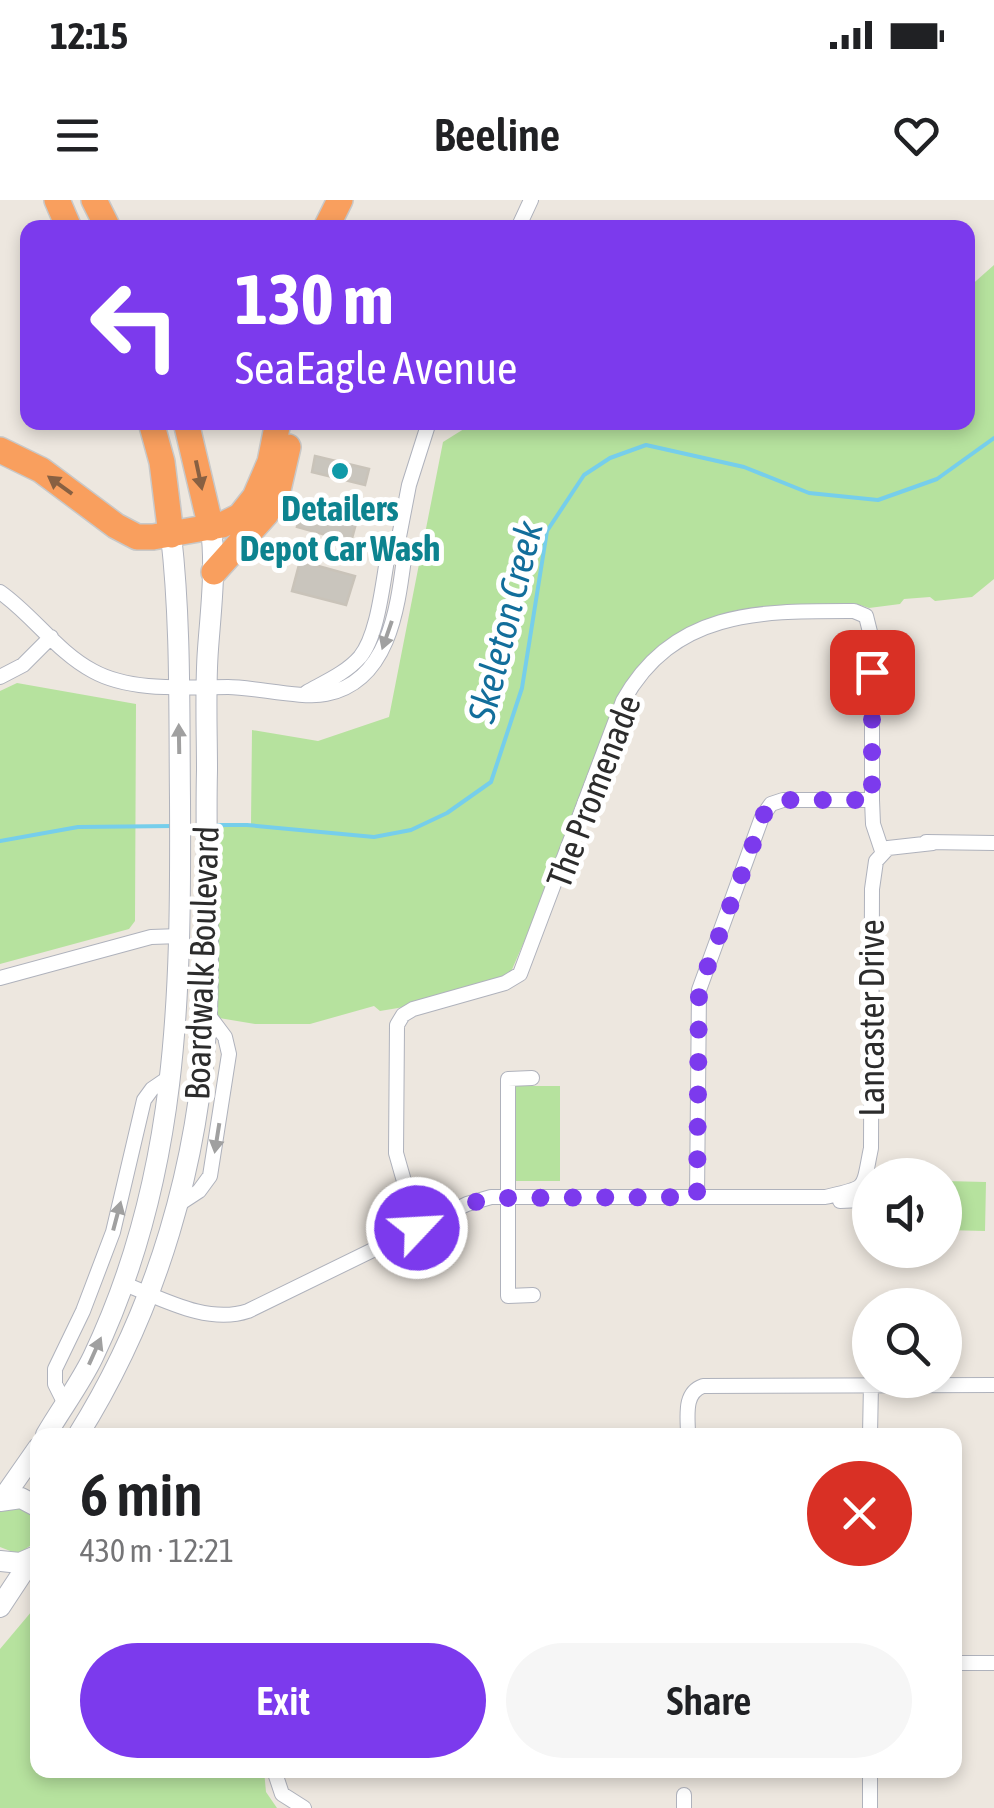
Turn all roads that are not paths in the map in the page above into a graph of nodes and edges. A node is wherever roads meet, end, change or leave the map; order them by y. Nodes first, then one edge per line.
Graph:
1 (153, 430) edge
2 (188, 430) edge
3 (276, 430) edge
4 (290, 430) edge
5 (427, 430) edge
6 (0, 450) edge
7 (211, 528) junction
8 (171, 535) junction
9 (214, 572) junction
10 (0, 592) edge
11 (51, 637) junction
12 (0, 677) edge
13 (178, 687) junction
14 (208, 688) junction
15 (872, 800) junction
16 (994, 843) edge
17 (880, 846) junction
18 (180, 936) junction
19 (0, 978) edge
20 (172, 1076) junction
21 (532, 1078) dead end
22 (871, 1148) junction
23 (872, 1158) edge
24 (508, 1196) junction
25 (697, 1197) junction
26 (825, 1197) junction
27 (852, 1201) edge
28 (417, 1228) junction
29 (122, 1284) junction
30 (150, 1294) junction
31 (533, 1295) dead end
32 (852, 1384) edge
33 (962, 1385) edge
34 (994, 1385) edge
35 (870, 1398) edge
36 (65, 1404) junction
37 (50, 1428) edge
38 (82, 1428) edge
39 (688, 1428) edge
40 (870, 1428) edge
41 (30, 1459) edge
42 (1, 1501) edge
43 (30, 1503) edge
44 (30, 1559) edge
45 (0, 1560) edge
46 (30, 1563) edge
47 (0, 1607) edge
48 (962, 1662) edge
49 (994, 1663) edge
50 (269, 1778) edge
51 (275, 1778) edge
52 (870, 1778) edge
53 (284, 1808) edge
54 (304, 1808) edge
55 (870, 1808) edge

1 - 8 highway
2 -> 7 highway
3 - 7 highway
4 - 9 highway
5 - 14 street
8 -> 6 highway
7 - 8 highway
7 - 9 main road, Boardwalk Boulevard
8 - 13 main road, Boardwalk Boulevard
9 - 14 main road, Boardwalk Boulevard
10 - 11 street
11 - 12 street
11 - 13 street
13 - 14 street
18 -> 13 main road, Boardwalk Boulevard
14 -> 30 main road, Boardwalk Boulevard
15 - 17 street, The Promenade
15 - 25 street
15 - 28 street, The Promenade
16 - 17 street
17 - 22 street, Lancaster Drive
18 - 19 street
18 - 20 main road, Boardwalk Boulevard
20 - 29 main road, Boardwalk Boulevard
36 -> 20 street
21 - 24 street
22 - 23 street, Lancaster Drive
22 - 26 street, Lancaster Drive
24 - 25 street, Lancaster Drive
24 - 28 street, Lancaster Drive
24 - 31 street
25 - 26 street, Lancaster Drive
26 - 27 street, Lancaster Drive
28 - 30 street, Lancaster Drive
29 - 30 street, Lancaster Drive
36 -> 29 main road, Boardwalk Boulevard
30 - 38 main road, Boardwalk Boulevard
32 - 39 street
33 - 34 street
35 - 40 street
36 - 37 main road, Boardwalk Boulevard
41 - 42 main road
42 - 43 main road
44 - 45 main road
46 - 47 main road
48 - 49 street
50 - 53 street
51 - 54 street
52 - 55 street

